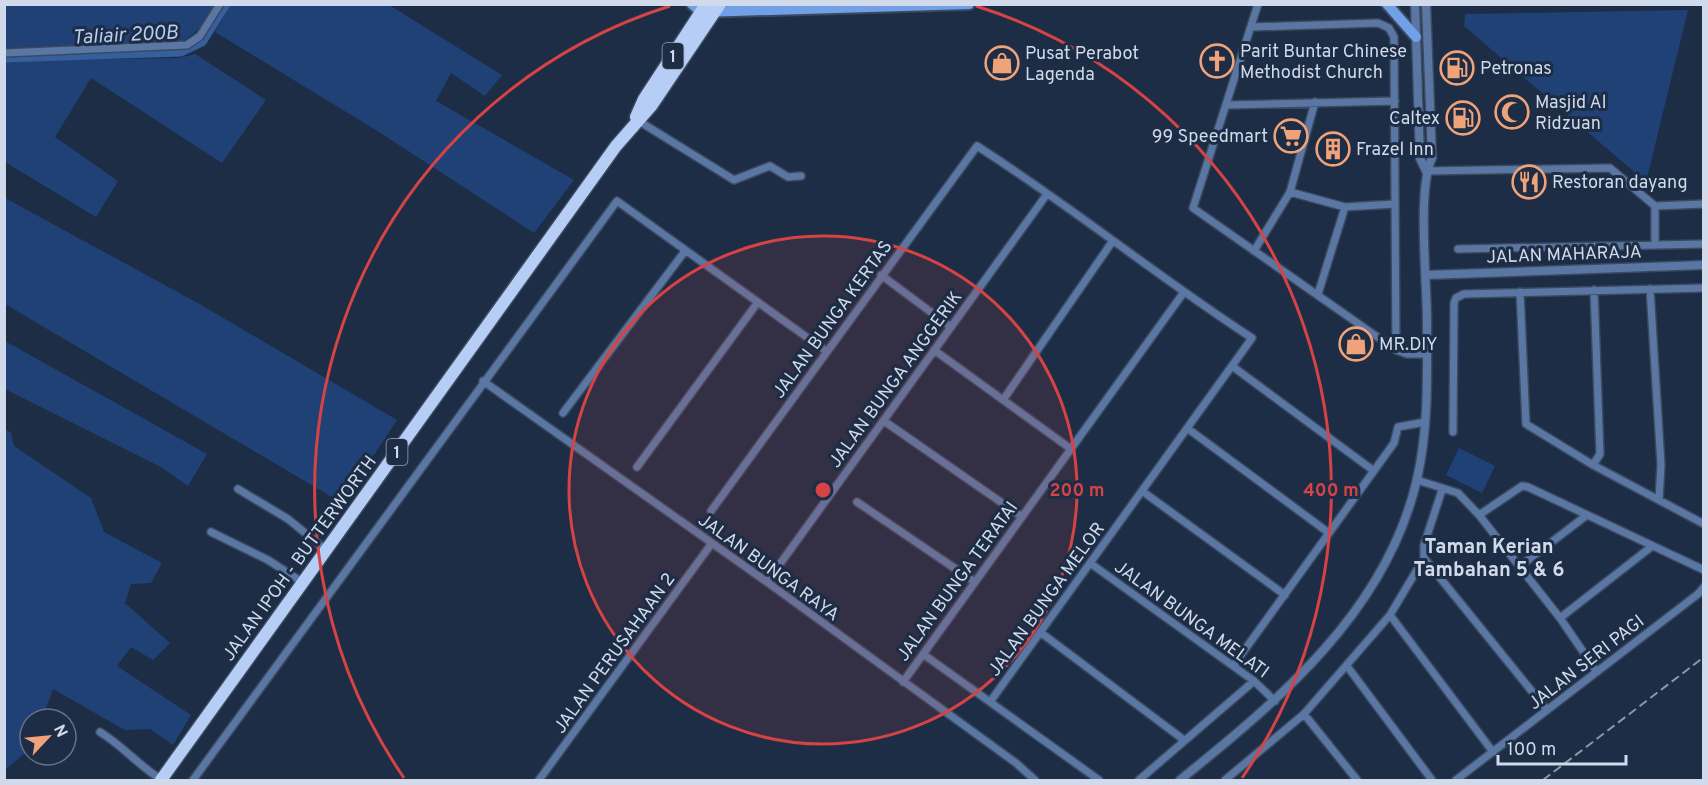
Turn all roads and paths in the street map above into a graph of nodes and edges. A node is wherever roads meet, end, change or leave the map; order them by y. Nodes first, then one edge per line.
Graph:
1 (220, 4) edge
2 (969, 4) edge
3 (1258, 4) edge
4 (1387, 4) edge
5 (1415, 4) edge
6 (1426, 4) edge
7 (707, 8) edge
8 (1251, 27) junction
9 (1416, 37) junction
10 (4, 53) edge
11 (1395, 101) junction
12 (1315, 102) junction
13 (1226, 105) junction
14 (635, 122) junction
15 (1426, 171) junction
16 (801, 176) dead end
17 (1290, 192) junction
18 (1047, 194) junction
19 (1395, 204) junction
20 (1704, 204) edge
21 (1655, 206) junction
22 (1345, 207) junction
23 (1112, 242) junction
24 (1655, 244) junction
25 (1704, 244) edge
26 (1458, 249) dead end
27 (685, 251) junction
28 (1254, 251) junction
29 (1704, 265) edge
30 (881, 275) junction
31 (1426, 275) junction
32 (1704, 288) edge
33 (1650, 289) junction
34 (1593, 290) junction
35 (1184, 292) junction
36 (1520, 292) junction
37 (1318, 294) junction
38 (758, 303) junction
39 (951, 327) junction
40 (934, 350) junction
41 (1396, 350) junction
42 (826, 351) junction
43 (1427, 354) junction
44 (1232, 366) junction
45 (483, 381) junction
46 (1003, 400) junction
47 (563, 413) dead end
48 (884, 421) junction
49 (1425, 422) junction
50 (1187, 428) junction
51 (1453, 432) dead end
52 (1071, 449) junction
53 (1593, 465) junction
54 (637, 467) dead end
55 (1374, 471) junction
56 (1417, 480) junction
57 (238, 489) dead end
58 (1442, 490) junction
59 (1142, 491) junction
60 (1659, 500) junction
61 (857, 502) dead end
62 (711, 511) dead end
63 (1018, 514) dead end
64 (1479, 515) junction
65 (1587, 515) junction
66 (1704, 524) edge
67 (211, 532) dead end
68 (1329, 533) junction
69 (712, 543) junction
70 (1651, 547) junction
71 (326, 550) junction
72 (1424, 558) junction
73 (1090, 563) junction
74 (1519, 567) junction
75 (1704, 570) edge
76 (302, 582) junction
77 (767, 582) junction
78 (975, 582) junction
79 (1704, 587) edge
80 (1285, 595) junction
81 (1390, 615) junction
82 (1560, 618) junction
83 (1040, 632) junction
84 (923, 654) junction
85 (1233, 666) junction
86 (1347, 666) junction
87 (1597, 672) junction
88 (1254, 681) junction
89 (903, 682) junction
90 (1275, 701) junction
91 (990, 702) junction
92 (1547, 710) junction
93 (1304, 714) junction
94 (100, 732) dead end
95 (1184, 740) junction
96 (1493, 752) junction
97 (1353, 779) edge
98 (161, 780) edge
99 (193, 780) edge
100 (539, 780) edge
101 (1035, 780) edge
102 (1099, 780) edge
103 (1139, 780) edge
104 (1180, 780) edge
105 (1225, 780) edge
106 (1432, 780) edge
107 (1456, 780) edge

1 - 10 street
2 - 7 main road
3 - 8 street
4 - 9 main road
5 - 9 street
6 - 15 street
7 - 14 highway, JALAN IPOH - BUTTERWORTH / 1
8 - 11 street
8 - 13 street
9 - 15 street
11 - 12 street
11 - 19 street
12 - 13 street
12 - 17 street
13 - 28 street
14 - 16 street
14 - 71 highway, JALAN IPOH - BUTTERWORTH / 1
15 - 21 street
15 - 31 street
17 - 22 street
17 - 28 street
18 - 23 street
18 - 30 street, JALAN BUNGA KERTAS
18 - 39 street, JALAN BUNGA ANGGERIK
19 - 22 street
19 - 41 street
20 - 21 street
21 - 24 street
22 - 37 street
23 - 35 street
23 - 46 street
24 - 25 street
24 - 26 street
27 - 38 street
27 - 45 street
27 - 47 street
28 - 37 street
29 - 31 street, JALAN MAHARAJA
30 - 39 street
30 - 42 street, JALAN BUNGA KERTAS
31 - 43 street
32 - 33 street
33 - 34 street
33 - 60 street
34 - 36 street
34 - 53 street
35 - 44 street, JALAN BUNGA MELOR
35 - 52 street, JALAN BUNGA TERATAI
36 - 51 street
36 - 53 street
37 - 41 street
38 - 42 street
38 - 54 street
39 - 40 street, JALAN BUNGA ANGGERIK
40 - 46 street
40 - 48 street, JALAN BUNGA ANGGERIK
41 - 43 street
42 - 62 street, JALAN BUNGA KERTAS
43 - 49 street
44 - 50 street, JALAN BUNGA MELOR
44 - 55 street
45 - 69 street, JALAN BUNGA RAYA
45 - 99 street
46 - 52 street
48 - 63 street
48 - 77 street, JALAN BUNGA ANGGERIK
49 - 55 street
49 - 56 street
50 - 59 street, JALAN BUNGA MELOR
50 - 68 street
52 - 78 street, JALAN BUNGA TERATAI
53 - 60 street
55 - 68 street
56 - 58 street
56 - 90 street
57 - 71 street
58 - 64 street
58 - 72 street
59 - 73 street, JALAN BUNGA MELOR
59 - 80 street
60 - 66 street
61 - 78 street
64 - 65 street
64 - 74 street
65 - 70 street
65 - 74 street
67 - 76 street
68 - 80 street
69 - 77 street, JALAN BUNGA RAYA
69 - 100 street, JALAN PERUSAHAAN 2
70 - 75 street
70 - 82 street
71 - 76 highway, JALAN IPOH - BUTTERWORTH / 1
72 - 81 street
72 - 92 street
73 - 83 street, JALAN BUNGA MELOR
73 - 85 street, JALAN BUNGA MELATI
74 - 82 street
76 - 98 highway, JALAN IPOH - BUTTERWORTH / 1
77 - 89 street, JALAN BUNGA RAYA
78 - 84 street, JALAN BUNGA TERATAI
79 - 87 street, JALAN SERI PAGI
80 - 85 street
81 - 86 street
81 - 96 street
82 - 87 street
83 - 91 street, JALAN BUNGA MELOR
83 - 95 street
84 - 89 street, JALAN BUNGA TERATAI
84 - 91 street
85 - 88 street, JALAN BUNGA MELATI
86 - 93 street
86 - 106 street
87 - 92 street, JALAN SERI PAGI
88 - 90 street, JALAN BUNGA MELATI
88 - 95 street
89 - 101 street, JALAN BUNGA RAYA
90 - 104 street
91 - 102 street
92 - 96 street, JALAN SERI PAGI
93 - 97 street
93 - 105 street
94 - 98 street
95 - 103 street
96 - 107 street, JALAN SERI PAGI

